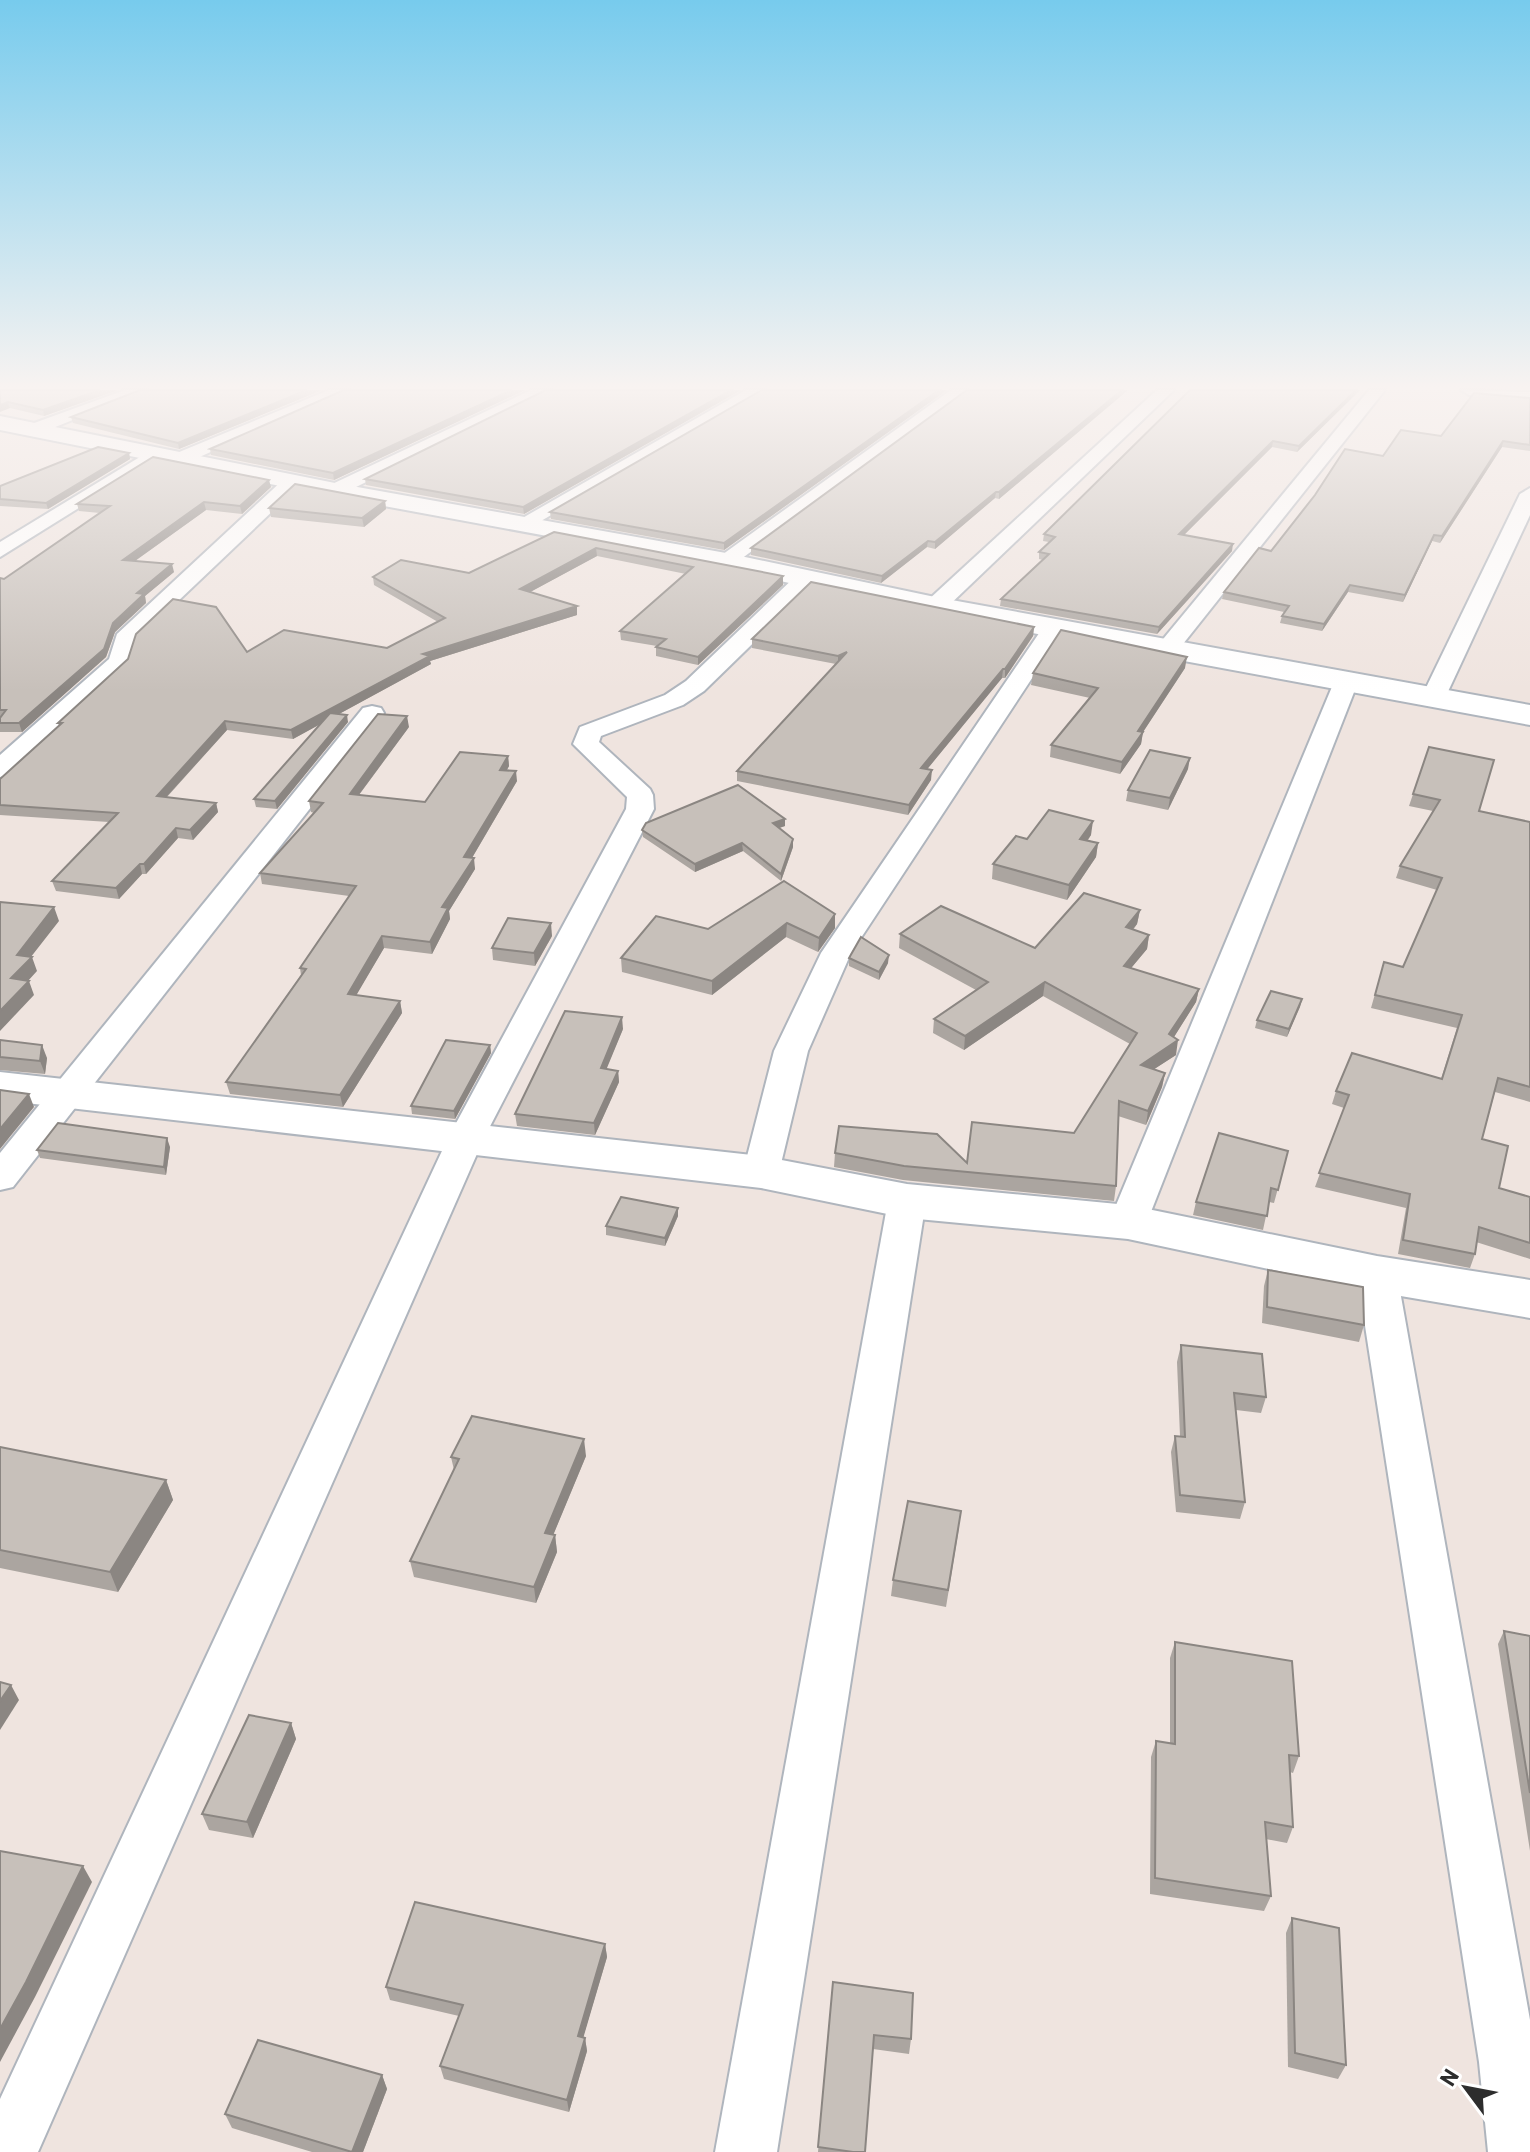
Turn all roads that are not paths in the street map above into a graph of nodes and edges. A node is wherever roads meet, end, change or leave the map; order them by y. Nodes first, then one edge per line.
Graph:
1 (96, 490) edge
2 (283, 490) edge
3 (337, 490) edge
4 (581, 490) edge
5 (823, 490) edge
6 (1059, 490) edge
7 (1296, 490) edge
8 (1530, 494) edge
9 (522, 524) junction
10 (0, 551) edge
11 (726, 561) junction
12 (807, 578) junction
13 (935, 606) junction
14 (1054, 628) junction
15 (1167, 649) junction
16 (1346, 682) junction
17 (1433, 698) junction
18 (372, 713) dead end
19 (1530, 715) edge
20 (0, 769) edge
21 (0, 1086) edge
22 (65, 1093) junction
23 (466, 1138) junction
24 (761, 1172) junction
25 (0, 1178) edge
26 (907, 1201) junction
27 (1128, 1222) junction
28 (1377, 1274) junction
29 (1530, 1299) edge
30 (7, 2152) edge
31 (746, 2152) edge
32 (1519, 2152) edge

1 - 10 street
2 - 20 street
3 - 9 street
4 - 9 street
5 - 11 street
6 - 13 street
7 - 15 street
8 - 17 street
9 - 11 street
11 - 12 street
12 - 13 street
12 - 23 street
13 - 14 street
14 - 15 street
14 - 24 street
15 - 16 street
16 - 17 street
16 - 27 street
17 - 19 street
18 - 22 street
21 - 22 street
22 - 23 street
22 - 25 street
23 - 24 street
23 - 30 street
24 - 26 street
26 - 27 street
26 - 31 street
27 - 28 street
28 - 29 street
28 - 32 street

